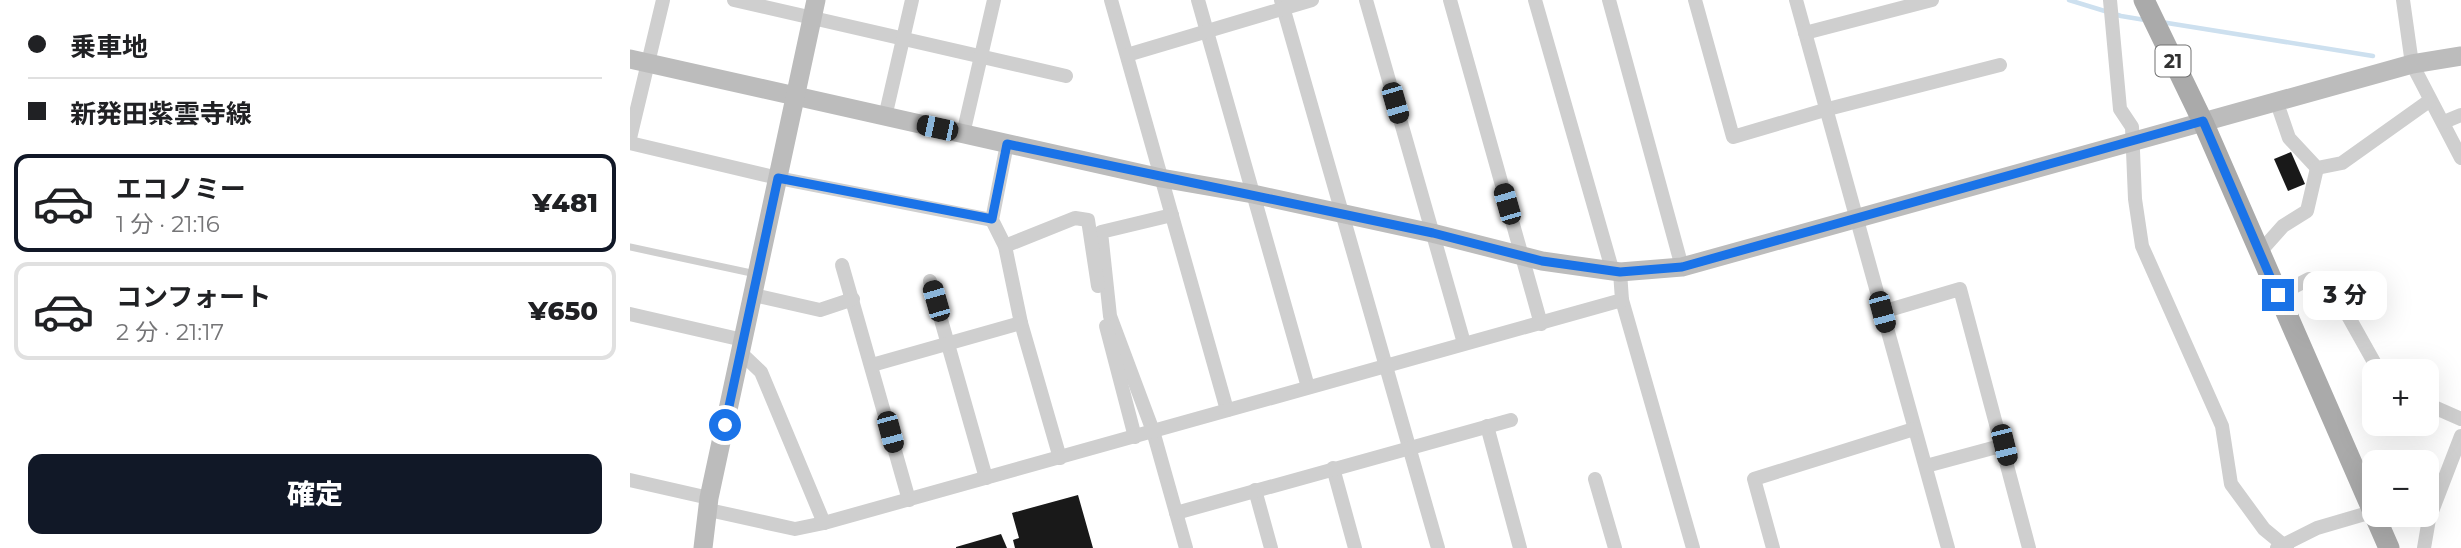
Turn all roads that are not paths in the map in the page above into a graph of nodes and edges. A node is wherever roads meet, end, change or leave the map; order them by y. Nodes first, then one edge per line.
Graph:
1 (663, 0) edge
2 (734, 0) edge
3 (912, 0) edge
4 (994, 0) edge
5 (1111, 0) edge
6 (1198, 0) edge
7 (1312, 0) edge
8 (1366, 0) edge
9 (1450, 0) edge
10 (1535, 0) edge
11 (1609, 0) edge
12 (1695, 0) edge
13 (1796, 0) edge
14 (1868, 0) edge
15 (1933, 0) edge
16 (2110, 0) edge
17 (2144, 0) edge
18 (2403, 0) edge
19 (1282, 4) edge
20 (814, 9) edge
21 (1873, 15) junction
22 (1206, 29) junction
23 (1805, 33) junction
24 (904, 38) junction
25 (1126, 55) junction
26 (979, 56) junction
27 (2461, 56) edge
28 (639, 61) edge
29 (2412, 64) junction
30 (2000, 65) dead end
31 (1066, 76) dead end
32 (796, 97) junction
33 (2429, 101) junction
34 (2277, 103) junction
35 (1828, 109) junction
36 (2461, 115) edge
37 (885, 117) junction
38 (2203, 121) junction
39 (2444, 122) junction
40 (963, 134) junction
41 (630, 141) edge
42 (2133, 143) junction
43 (1007, 144) junction
44 (2461, 158) edge
45 (2317, 168) junction
46 (778, 178) junction
47 (1161, 178) junction
48 (1253, 194) junction
49 (1172, 215) junction
50 (1344, 215) junction
51 (1854, 218) junction
52 (992, 219) junction
53 (1433, 233) junction
54 (1005, 246) junction
55 (630, 247) edge
56 (2259, 253) junction
57 (1522, 255) junction
58 (842, 265) dead end
59 (1682, 267) junction
60 (1616, 270) junction
61 (758, 275) junction
62 (930, 281) dead end
63 (754, 295) junction
64 (2278, 295) junction
65 (853, 299) junction
66 (1622, 300) junction
67 (1882, 312) junction
68 (630, 314) edge
69 (1021, 323) junction
70 (1541, 324) junction
71 (948, 341) junction
72 (1464, 342) junction
73 (742, 346) junction
74 (2372, 359) edge
75 (1387, 363) junction
76 (872, 365) junction
77 (1308, 387) junction
78 (2439, 409) edge
79 (1227, 410) junction
80 (2461, 419) edge
81 (1511, 420) dead end
82 (1487, 426) junction
83 (1914, 429) junction
84 (1153, 431) junction
85 (2461, 436) edge
86 (1135, 437) junction
87 (2004, 445) junction
88 (1409, 447) junction
89 (1060, 458) junction
90 (1926, 466) junction
91 (1333, 468) junction
92 (986, 478) junction
93 (1595, 479) dead end
94 (630, 480) edge
95 (2362, 485) edge
96 (1255, 490) junction
97 (2439, 493) edge
98 (909, 500) junction
99 (709, 504) junction
100 (1177, 513) junction
101 (2362, 514) edge
102 (824, 523) junction
103 (2380, 527) edge
104 (2428, 527) edge
105 (2282, 547) edge
106 (702, 548) edge
107 (1186, 548) edge
108 (1271, 548) edge
109 (1355, 548) edge
110 (1438, 548) edge
111 (1520, 548) edge
112 (1615, 548) edge
113 (1693, 548) edge
114 (1773, 548) edge
115 (1948, 548) edge
116 (2029, 548) edge
117 (2389, 548) edge
118 (2424, 548) edge

1 - 28 street
2 - 20 street
3 - 24 street
4 - 26 street
5 - 25 street
6 - 22 street
7 - 19 street
8 - 53 street
9 - 57 street
10 - 60 street
11 - 59 street
12 - 35 street
13 - 23 street
14 - 21 street
15 - 21 street
16 - 42 street
17 - 38 main road, 21
18 - 29 street
19 - 22 street
19 - 50 street
20 - 24 street
20 - 32 street
21 - 23 street
22 - 25 street
22 - 48 street
23 - 35 street
24 - 26 street
24 - 37 street
25 - 47 street
26 - 31 street
26 - 40 street
27 - 29 street
28 - 32 street
28 - 41 street
29 - 33 street
29 - 34 street
30 - 35 street
32 - 37 street
32 - 46 street
33 - 39 street
33 - 45 street
34 - 38 street
34 - 45 street
35 - 51 street
36 - 39 street
37 - 40 street
38 - 42 street
38 - 56 main road, 21
39 - 44 street
40 - 43 street
41 - 46 street
42 - 51 street
42 - 105 street
43 - 47 street
43 - 52 street
45 - 56 street
46 - 52 street
46 - 61 street
47 - 48 street
47 - 49 street
48 - 50 street
48 - 77 street
49 - 79 street
49 - 84 street
50 - 53 street
50 - 75 street
51 - 59 street
51 - 67 street
52 - 54 street
53 - 57 street
53 - 72 street
54 - 69 street
54 - 86 street
55 - 61 lane
56 - 64 main road, 21
57 - 60 street
57 - 70 street
58 - 65 street
59 - 60 street
60 - 66 street
61 - 63 street
62 - 71 street
63 - 65 street
63 - 73 street
64 - 74 street
64 - 95 main road, 21
65 - 76 street
66 - 70 street
66 - 113 street
67 - 83 street
67 - 87 street
68 - 73 street
69 - 71 street
69 - 89 street
70 - 72 street
71 - 76 street
71 - 92 street
72 - 75 street
73 - 99 street
73 - 102 street
75 - 77 street
75 - 88 street
76 - 98 street
77 - 79 street
78 - 80 street
79 - 84 street
81 - 82 street
82 - 88 street
82 - 111 street
83 - 90 street
83 - 114 street
84 - 86 street
84 - 100 street
85 - 97 street
86 - 89 street
87 - 90 street
87 - 116 street
88 - 91 street
88 - 110 street
89 - 92 street
90 - 115 street
91 - 96 street
91 - 109 street
92 - 98 street
93 - 112 street
94 - 99 street
96 - 100 street
96 - 108 street
98 - 102 street
99 - 102 street
99 - 106 street
100 - 107 street
101 - 105 street
103 - 117 main road, 21
104 - 118 street

